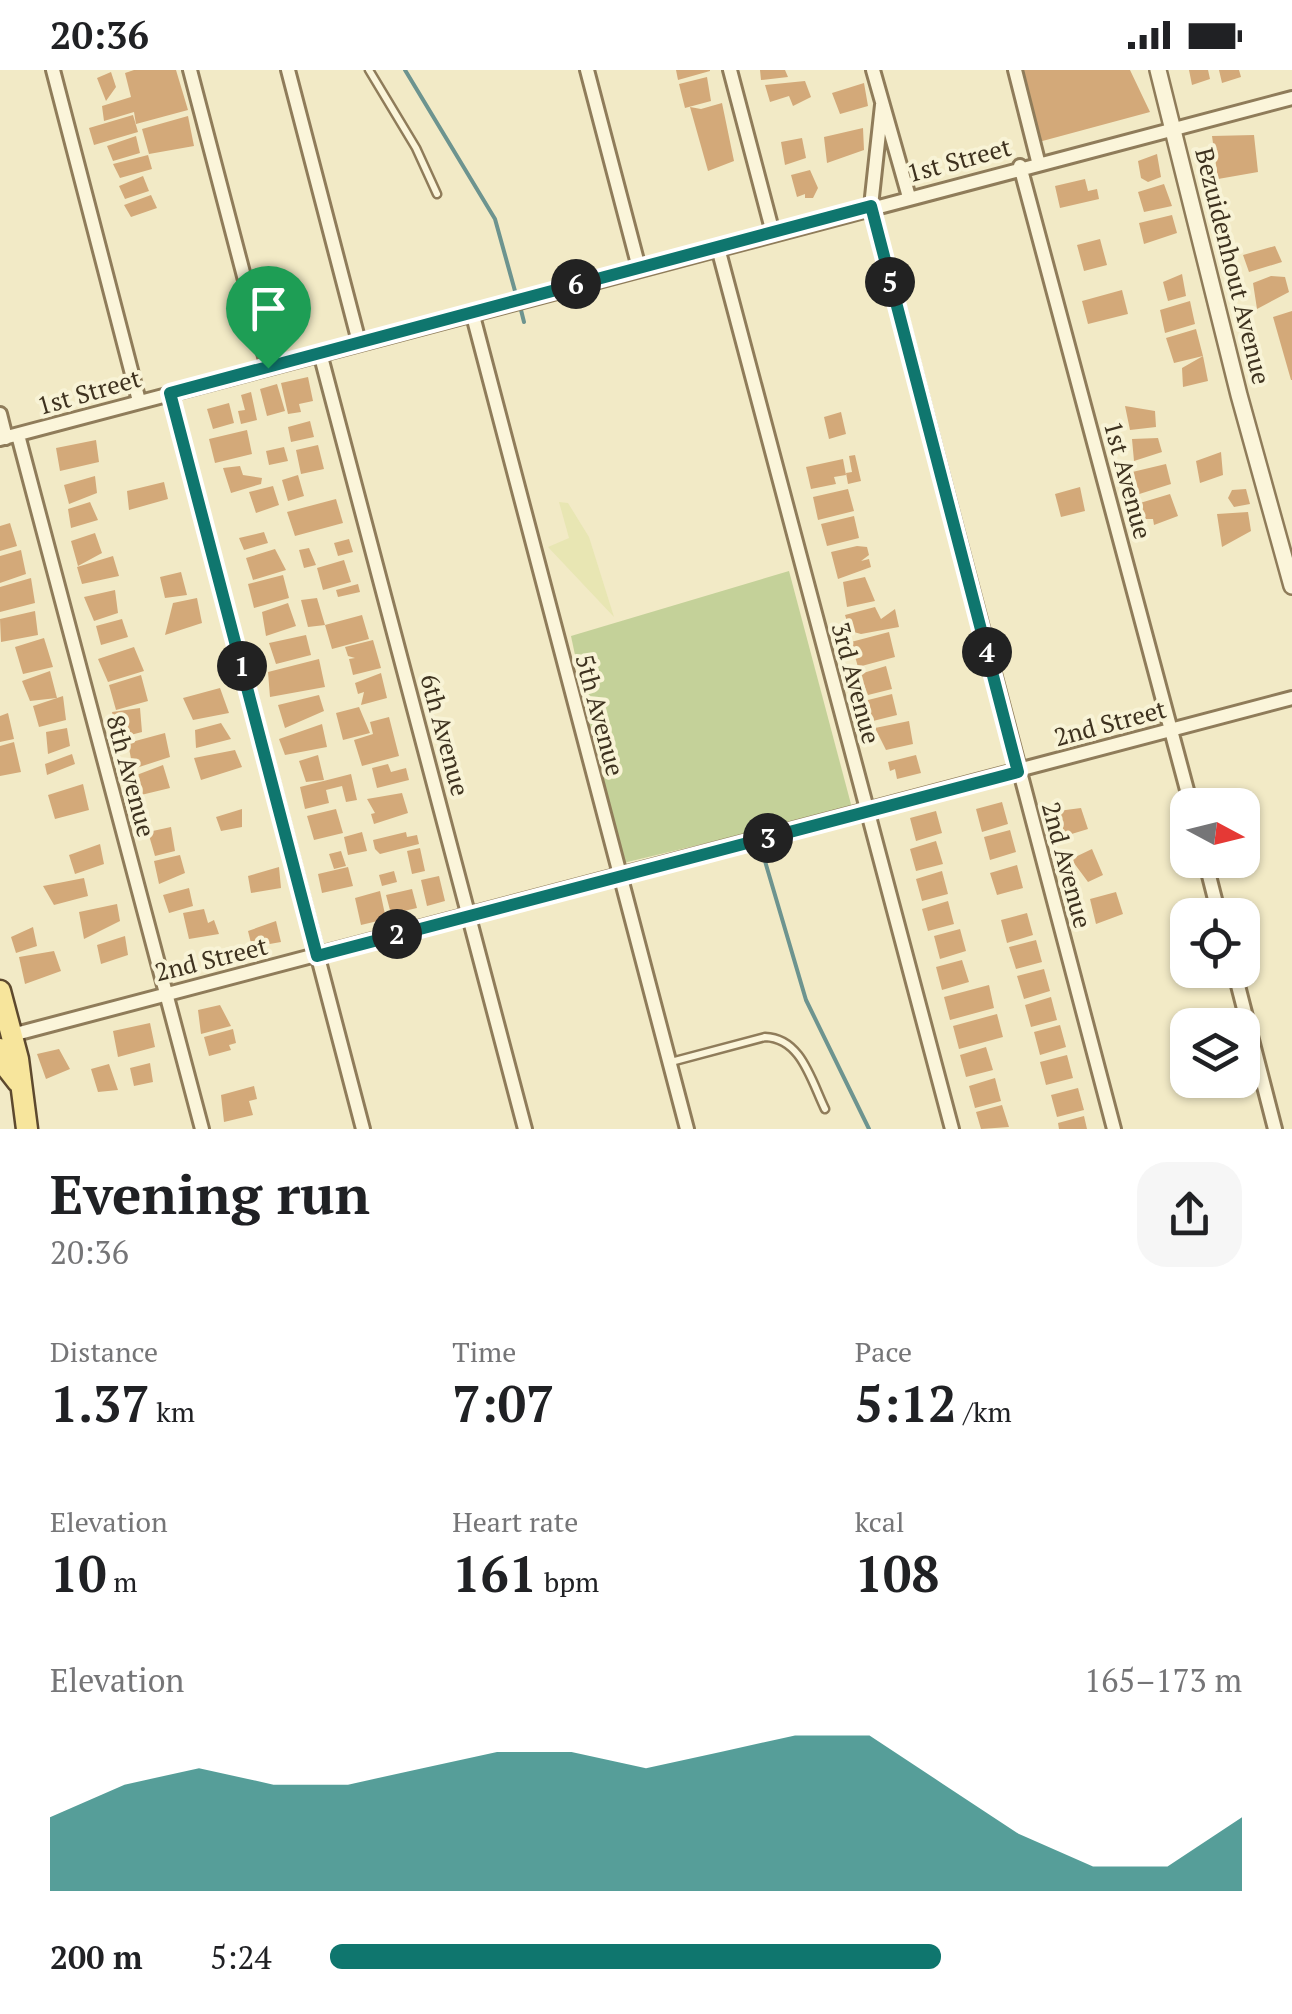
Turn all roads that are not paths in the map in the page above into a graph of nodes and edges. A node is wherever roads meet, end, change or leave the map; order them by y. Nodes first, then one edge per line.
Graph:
1 (53, 70) edge
2 (190, 70) edge
3 (288, 70) edge
4 (368, 70) edge
5 (587, 70) edge
6 (730, 70) edge
7 (873, 70) edge
8 (1015, 70) edge
9 (1158, 70) edge
10 (1292, 98) edge
11 (882, 105) junction
12 (1174, 132) junction
13 (1038, 161) junction
14 (1020, 166) junction
15 (438, 194) dead end
16 (909, 197) junction
17 (871, 206) junction
18 (773, 233) junction
19 (718, 248) junction
20 (639, 268) junction
21 (472, 312) junction
22 (358, 342) junction
23 (320, 354) junction
24 (268, 368) junction
25 (170, 393) junction
26 (139, 401) junction
27 (0, 414) edge
28 (8, 437) edge
29 (1292, 586) edge
30 (1292, 698) edge
31 (1171, 730) junction
32 (1018, 772) junction
33 (1186, 788) edge
34 (867, 811) junction
35 (620, 876) junction
36 (469, 915) junction
37 (317, 956) junction
38 (1239, 988) edge
39 (0, 990) edge
40 (165, 993) junction
41 (6, 1054) edge
42 (669, 1062) junction
43 (825, 1109) dead end
44 (28, 1129) edge
45 (202, 1129) edge
46 (363, 1129) edge
47 (524, 1129) edge
48 (687, 1129) edge
49 (952, 1129) edge
50 (1114, 1129) edge
51 (1275, 1129) edge

1 - 26 street
2 - 24 street
3 - 22 street
4 - 15 lane
5 - 20 street
6 - 18 street
7 - 11 street
8 - 13 street
9 - 12 street, Bezuidenhout Avenue
10 - 12 street, 1st Street
11 - 16 street
11 - 17 street
12 - 13 street, 1st Street
12 - 29 street, Bezuidenhout Avenue
13 - 14 street, 1st Street
14 - 16 street, 1st Street
14 - 31 street, 1st Avenue
16 - 17 street, 1st Street
17 - 18 street, 1st Street
17 - 32 street, 2nd Avenue
18 - 19 street, 1st Street
19 - 20 street, 1st Street
19 - 34 street, 3rd Avenue
20 - 21 street, 1st Street
21 - 22 street, 1st Street
21 - 35 street, 5th Avenue
22 - 23 street, 1st Street
23 - 24 street, 1st Street
23 - 36 street, 6th Avenue
24 - 25 street, 1st Street
25 - 26 street, 1st Street
25 - 37 street
26 - 28 street, 1st Street
27 - 28 street, 8th Avenue
28 - 40 street, 8th Avenue
30 - 31 street, 2nd Street
31 - 32 street, 2nd Street
31 - 33 street, 1st Avenue
32 - 34 street, 2nd Street
32 - 50 street, 2nd Avenue
34 - 35 street, 2nd Street
34 - 49 street, 3rd Avenue
35 - 36 street, 2nd Street
35 - 42 street, 5th Avenue
36 - 37 street, 2nd Street
36 - 47 street, 6th Avenue
37 - 40 street, 2nd Street
37 - 46 street
38 - 51 street
39 - 41 main road
40 - 41 street, 2nd Street
40 - 45 street, 8th Avenue
41 - 44 main road
42 - 43 lane
42 - 48 street, 5th Avenue

